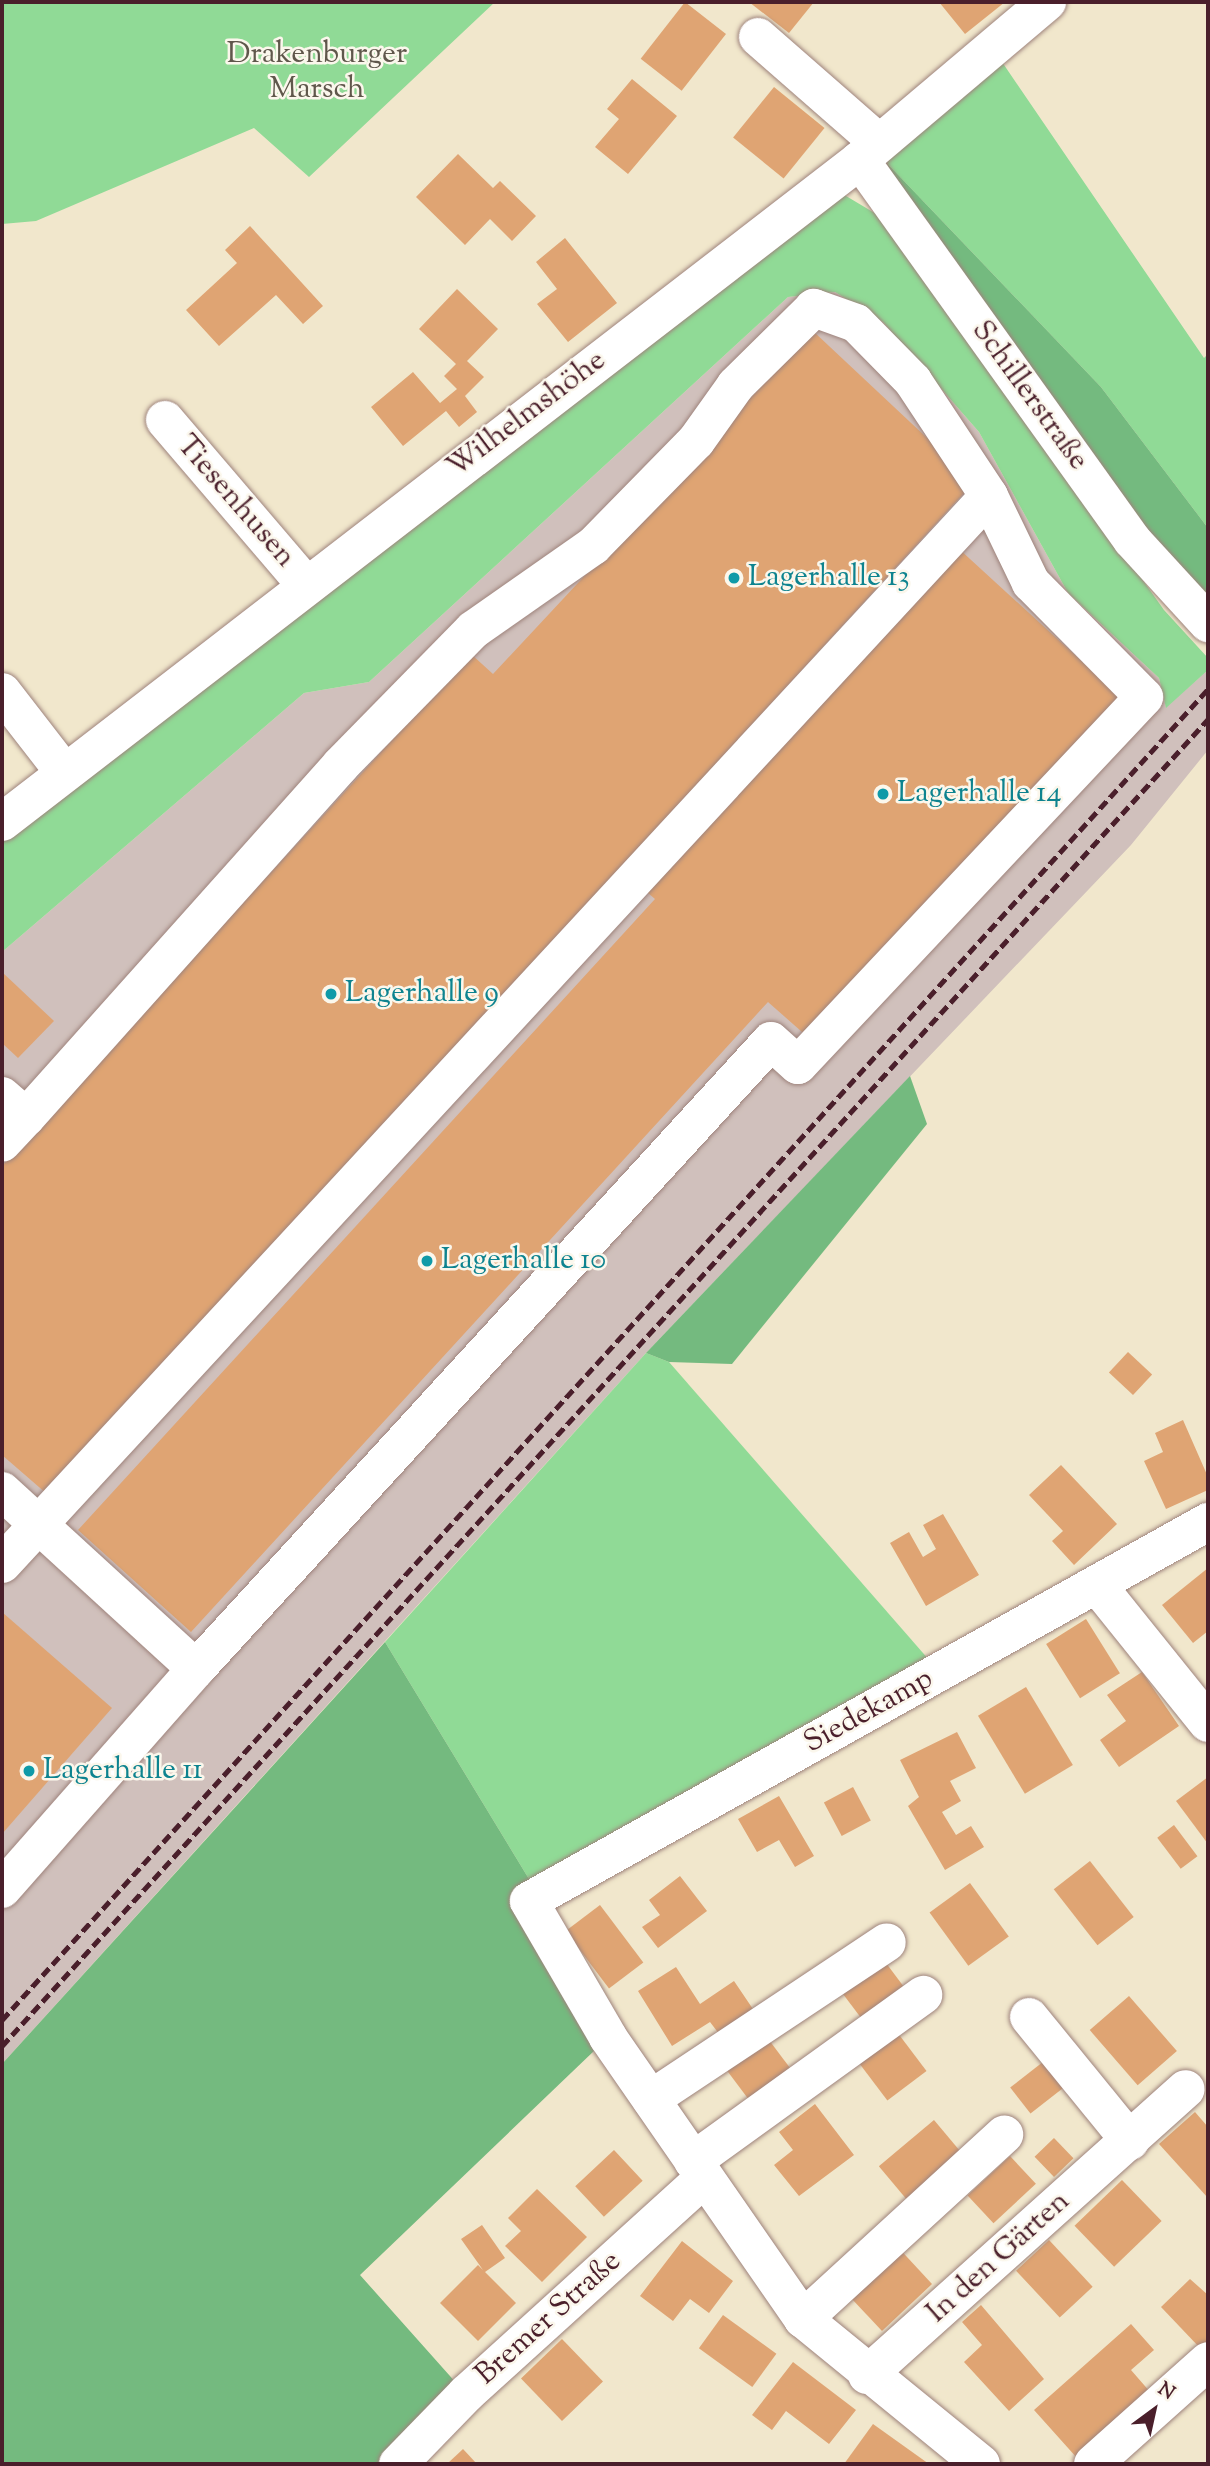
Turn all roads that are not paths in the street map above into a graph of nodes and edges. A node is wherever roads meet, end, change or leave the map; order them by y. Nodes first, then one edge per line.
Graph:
1 (1047, 2) edge
2 (758, 37) dead end
3 (870, 151) junction
4 (165, 420) dead end
5 (989, 496) junction
6 (305, 584) junction
7 (1208, 623) edge
8 (2, 692) edge
9 (64, 772) junction
10 (2, 822) edge
11 (10, 1119) edge
12 (2, 1491) edge
13 (1208, 1522) edge
14 (38, 1524) junction
15 (2, 1564) edge
16 (1097, 1585) junction
17 (196, 1669) junction
18 (1208, 1723) edge
19 (2, 1889) edge
20 (887, 1942) dead end
21 (923, 1995) dead end
22 (1029, 2017) dead end
23 (1186, 2089) dead end
24 (651, 2099) junction
25 (1004, 2135) dead end
26 (1130, 2141) junction
27 (699, 2170) junction
28 (803, 2319) junction
29 (1208, 2361) edge
30 (867, 2375) junction
31 (398, 2464) edge
32 (981, 2464) edge
33 (1093, 2464) edge

1 - 3 street, Wilhelmshöhe
2 - 3 street, Schillerstraße
3 - 6 street, Wilhelmshöhe
3 - 7 street, Schillerstraße
4 - 6 street, Tiesenhusen
5 - 11 street
5 - 14 street
5 - 17 street
6 - 9 street, Wilhelmshöhe
8 - 9 street
9 - 10 street, Wilhelmshöhe
12 - 14 street
13 - 16 street, Siedekamp
14 - 15 street
14 - 17 street
16 - 18 street
16 - 24 street, Siedekamp
17 - 19 street
20 - 24 street
21 - 27 street, Bremer Straße
22 - 26 street
23 - 26 street, In den Gärten
24 - 27 street
25 - 28 street
26 - 30 street, In den Gärten
27 - 28 street
27 - 31 street, Bremer Straße
28 - 30 street
29 - 33 street
30 - 32 street

